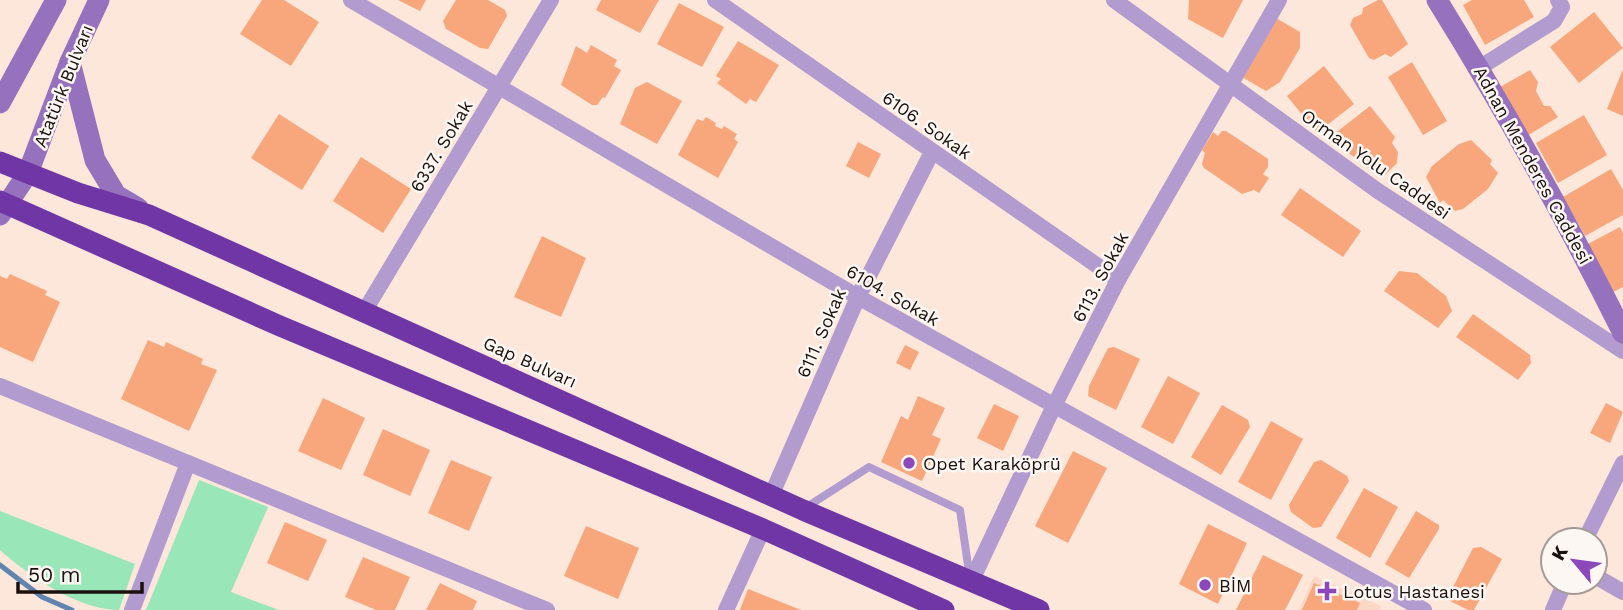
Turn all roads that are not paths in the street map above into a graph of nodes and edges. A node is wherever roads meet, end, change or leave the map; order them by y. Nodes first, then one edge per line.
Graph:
1 (55, 0) edge
2 (99, 0) edge
3 (351, 0) edge
4 (551, 0) edge
5 (715, 0) edge
6 (1114, 0) edge
7 (1279, 0) edge
8 (1437, 0) edge
9 (1564, 2) edge
10 (29, 54) junction
11 (70, 62) junction
12 (1479, 68) junction
13 (0, 76) edge
14 (1231, 85) junction
15 (498, 89) junction
16 (0, 103) edge
17 (932, 152) junction
18 (0, 162) edge
19 (28, 173) junction
20 (2, 207) edge
21 (149, 215) junction
22 (1118, 280) junction
23 (858, 297) junction
24 (364, 312) junction
25 (1623, 333) edge
26 (1623, 351) edge
27 (0, 386) edge
28 (1053, 408) junction
29 (188, 463) junction
30 (1623, 463) edge
31 (771, 496) junction
32 (803, 510) junction
33 (1591, 526) edge
34 (763, 529) junction
35 (971, 582) junction
36 (132, 610) edge
37 (547, 610) edge
38 (726, 610) edge
39 (944, 610) edge
40 (1039, 610) edge
41 (1424, 610) edge

1 - 10 street
2 - 11 street, Atatürk Bulvarı
3 - 15 street, 6104. Sokak
4 - 15 street, 6337. Sokak
5 - 17 street, 6106. Sokak
6 - 14 street, Orman Yolu Caddesi
7 - 14 street, 6113. Sokak
8 - 12 street, Adnan Menderes Caddesi
9 - 12 street
10 - 13 street
10 - 16 street
11 - 19 street, Atatürk Bulvarı
11 - 21 street
12 - 25 street, Adnan Menderes Caddesi
14 - 22 street, 6113. Sokak
14 - 26 street, Orman Yolu Caddesi
15 - 23 street, 6104. Sokak
15 - 24 street, 6337. Sokak
17 - 22 street, 6106. Sokak
17 - 23 street, 6111. Sokak
18 - 19 highway, Gap Bulvarı
19 - 20 street, Atatürk Bulvarı
19 - 21 highway, Gap Bulvarı
20 - 34 highway
21 - 24 highway, Gap Bulvarı
22 - 28 street, 6113. Sokak
23 - 28 street, 6104. Sokak
23 - 31 street, 6111. Sokak
24 - 31 highway, Gap Bulvarı
27 - 29 street
28 - 35 street, 6113. Sokak
28 - 41 street, 6104. Sokak
29 - 36 street
29 - 37 street
30 - 33 street
31 - 32 highway, Gap Bulvarı
32 - 35 highway, Gap Bulvarı
32 - 35 lane
34 - 38 street
34 - 39 highway
35 - 40 highway, Gap Bulvarı

